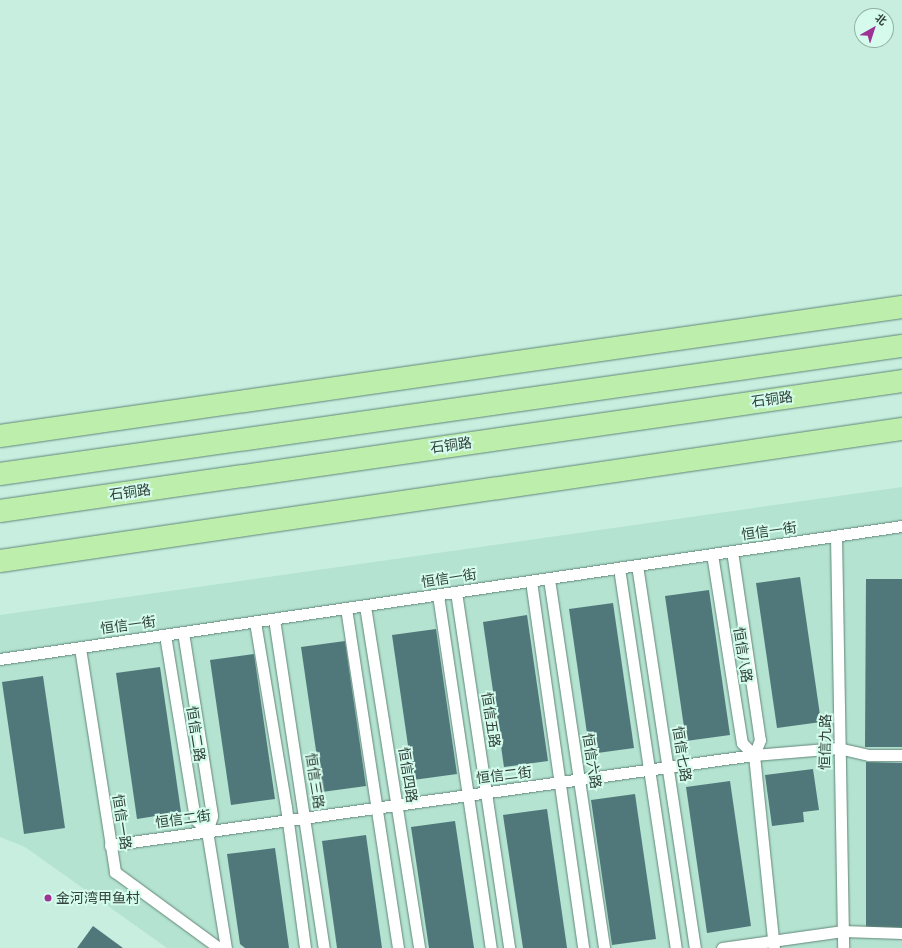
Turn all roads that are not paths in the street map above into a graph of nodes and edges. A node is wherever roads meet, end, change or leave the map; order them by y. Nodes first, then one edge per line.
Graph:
1 (902, 307) edge
2 (902, 346) edge
3 (902, 381) edge
4 (902, 430) edge
5 (0, 436) edge
6 (0, 474) edge
7 (0, 511) edge
8 (902, 526) edge
9 (836, 536) junction
10 (732, 551) junction
11 (712, 554) junction
12 (0, 561) edge
13 (637, 565) junction
14 (619, 568) junction
15 (549, 579) junction
16 (531, 581) junction
17 (456, 592) junction
18 (438, 595) junction
19 (365, 606) junction
20 (346, 608) junction
21 (274, 619) junction
22 (255, 622) junction
23 (183, 632) junction
24 (165, 635) junction
25 (80, 648) junction
26 (0, 659) edge
27 (838, 748) junction
28 (754, 755) junction
29 (902, 755) edge
30 (669, 767) junction
31 (651, 769) junction
32 (580, 780) junction
33 (560, 783) junction
34 (487, 792) junction
35 (470, 794) junction
36 (397, 804) junction
37 (378, 807) junction
38 (305, 817) junction
39 (288, 820) junction
40 (207, 831) junction
41 (110, 844) junction
42 (843, 931) junction
43 (902, 933) edge
44 (773, 944) edge
45 (219, 948) edge
46 (226, 948) edge
47 (305, 948) edge
48 (324, 948) edge
49 (398, 948) edge
50 (419, 948) edge
51 (491, 948) edge
52 (509, 948) edge
53 (582, 948) edge
54 (604, 948) edge
55 (676, 948) edge
56 (695, 948) edge
57 (722, 948) edge
58 (843, 948) edge

1 - 5 main road
2 - 6 main road
3 - 7 main road, 石铜路
4 - 12 main road
8 - 9 lane, 恒信一街
9 - 10 lane, 恒信一街
9 - 27 lane, 恒信九路
10 - 11 lane, 恒信一街
10 - 28 lane, 恒信八路
11 - 13 lane, 恒信一街
11 - 28 lane, 恒信八路
13 - 14 lane, 恒信一街
13 - 30 lane, 恒信七路
14 - 15 lane, 恒信一街
14 - 31 lane
15 - 16 lane, 恒信一街
15 - 32 lane, 恒信六路
16 - 17 lane, 恒信一街
16 - 33 lane
17 - 18 lane, 恒信一街
17 - 34 lane, 恒信五路
18 - 19 lane, 恒信一街
18 - 35 lane
19 - 20 lane, 恒信一街
19 - 36 lane, 恒信四路
20 - 21 lane, 恒信一街
20 - 37 lane
21 - 22 lane, 恒信一街
21 - 38 lane, 恒信三路
22 - 23 lane, 恒信一街
22 - 39 lane
23 - 24 lane, 恒信一街
23 - 40 lane, 恒信二路
24 - 25 lane, 恒信一街
24 - 40 lane, 恒信二路
25 - 26 lane, 恒信一街
25 - 41 lane, 恒信一路
27 - 28 lane, 恒信二街
27 - 29 lane, 恒信二街
27 - 42 lane, 恒信九路
28 - 30 lane, 恒信二街
28 - 44 lane, 恒信八路
30 - 31 lane, 恒信二街
30 - 56 lane, 恒信七路
31 - 32 lane, 恒信二街
31 - 55 lane
32 - 33 lane, 恒信二街
32 - 54 lane, 恒信六路
33 - 34 lane, 恒信二街
33 - 53 lane
34 - 35 lane, 恒信二街
34 - 52 lane, 恒信五路
35 - 36 lane, 恒信二街
35 - 51 lane
36 - 37 lane, 恒信二街
36 - 50 lane, 恒信四路
37 - 38 lane, 恒信二街
37 - 49 lane
38 - 39 lane, 恒信二街
38 - 48 lane, 恒信三路
39 - 40 lane, 恒信二街
39 - 47 lane
40 - 41 lane, 恒信二街
40 - 46 lane, 恒信二路
41 - 45 lane, 恒信一路
42 - 43 lane
42 - 44 lane
42 - 58 lane, 恒信九路
44 - 57 lane

